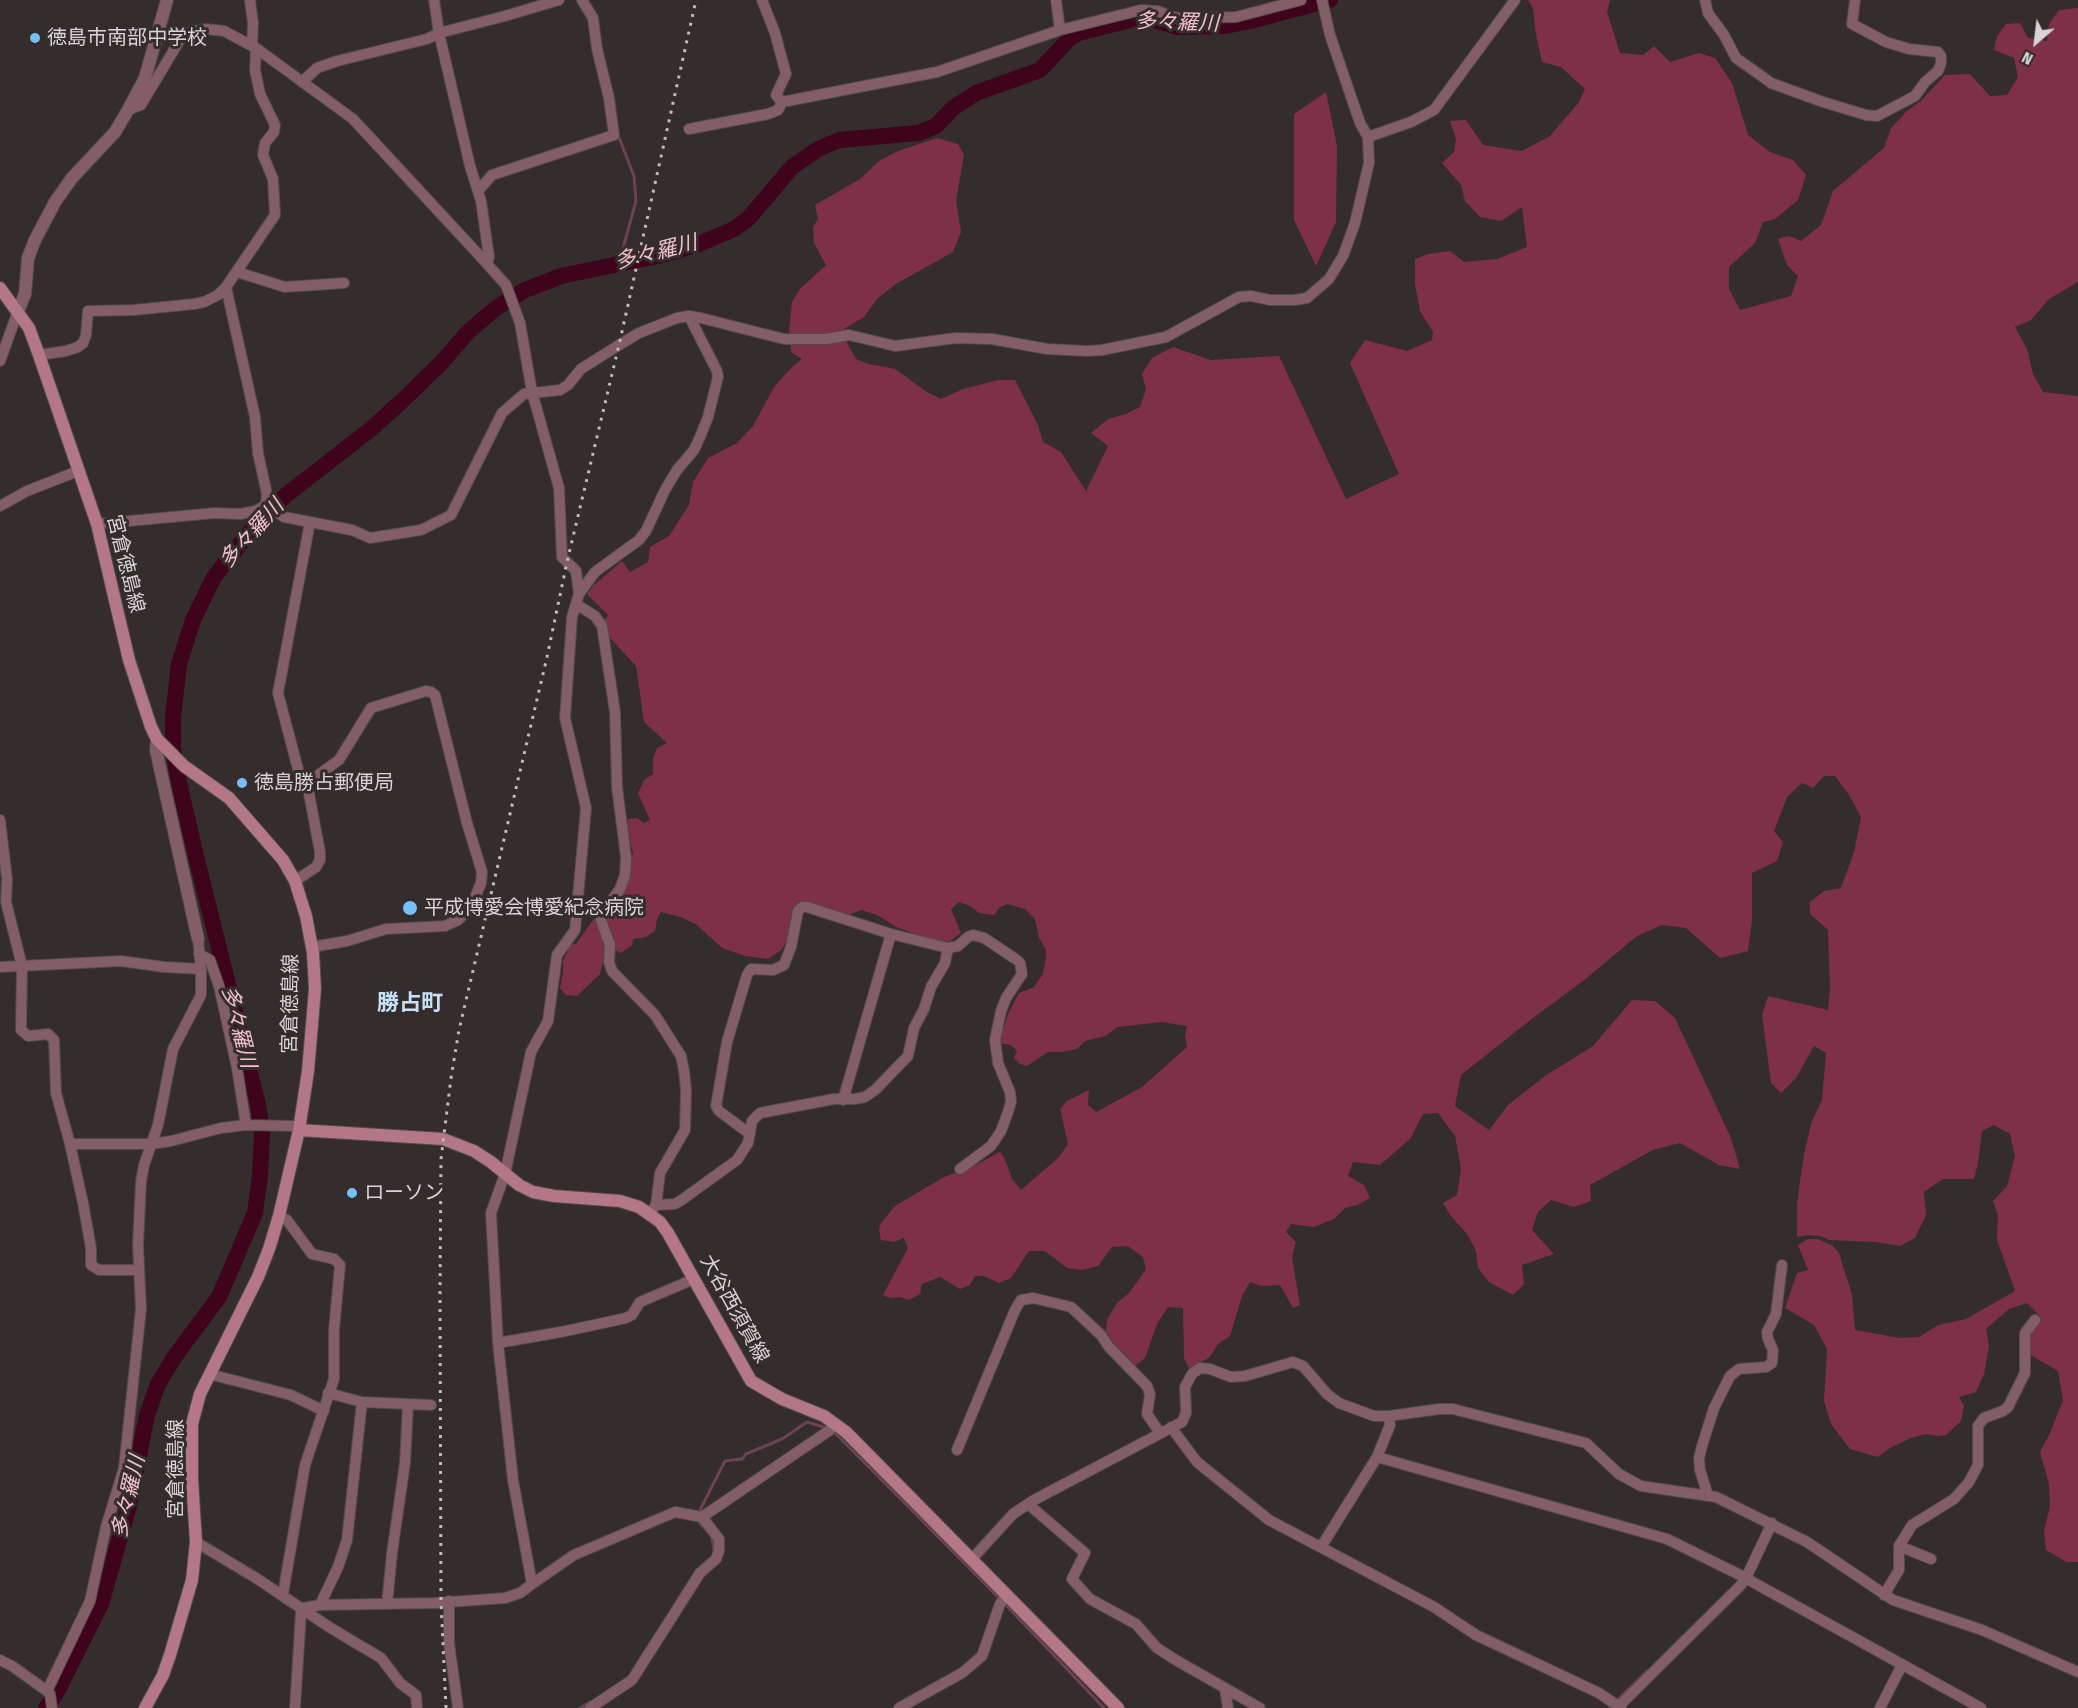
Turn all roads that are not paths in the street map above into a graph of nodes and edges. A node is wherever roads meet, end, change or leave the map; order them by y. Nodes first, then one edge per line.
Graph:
1 (167, 0) edge
2 (250, 0) edge
3 (434, 0) edge
4 (560, 0) edge
5 (582, 0) edge
6 (762, 0) edge
7 (1056, 0) edge
8 (1301, 0) edge
9 (1515, 0) edge
10 (1705, 0) edge
11 (1856, 0) edge
12 (1323, 4) edge
13 (1060, 30) junction
14 (439, 33) junction
15 (254, 47) junction
16 (302, 82) junction
17 (782, 102) junction
18 (129, 110) junction
19 (689, 129) dead end
20 (1368, 137) junction
21 (478, 191) junction
22 (487, 263) junction
23 (237, 272) junction
24 (344, 283) dead end
25 (226, 287) junction
26 (4, 293) edge
27 (18, 311) junction
28 (689, 316) junction
29 (39, 355) junction
30 (0, 361) edge
31 (532, 392) junction
32 (78, 471) junction
33 (0, 506) edge
34 (270, 508) junction
35 (310, 522) junction
36 (97, 524) junction
37 (576, 571) junction
38 (595, 572) junction
39 (577, 599) junction
40 (160, 743) junction
41 (307, 783) junction
42 (0, 820) edge
43 (295, 881) junction
44 (891, 934) junction
45 (198, 939) joint
46 (312, 947) junction
47 (948, 948) junction
48 (199, 954) junction
49 (22, 966) junction
50 (0, 967) edge
51 (201, 969) junction
52 (843, 1100) junction
53 (248, 1125) junction
54 (299, 1130) junction
55 (750, 1134) junction
56 (70, 1144) junction
57 (152, 1144) junction
58 (960, 1168) dead end
59 (505, 1174) junction
60 (653, 1209) junction
61 (279, 1216) junction
62 (1782, 1265) dead end
63 (139, 1270) junction
64 (694, 1280) junction
65 (2035, 1320) dead end
66 (498, 1343) junction
67 (209, 1374) junction
68 (328, 1393) junction
69 (362, 1401) junction
70 (408, 1404) junction
71 (431, 1405) dead end
72 (324, 1411) junction
73 (1389, 1416) junction
74 (834, 1422) junction
75 (1171, 1427) junction
76 (1160, 1433) junction
77 (957, 1450) dead end
78 (1377, 1457) junction
79 (1708, 1496) junction
80 (1028, 1504) junction
81 (702, 1517) junction
82 (1772, 1523) junction
83 (196, 1542) junction
84 (1899, 1546) junction
85 (1322, 1547) junction
86 (1930, 1559) dead end
87 (971, 1560) junction
88 (1746, 1578) junction
89 (532, 1584) junction
90 (283, 1594) junction
91 (1884, 1595) junction
92 (1006, 1596) junction
93 (449, 1601) junction
94 (387, 1604) junction
95 (320, 1605) junction
96 (303, 1608) junction
97 (0, 1660) edge
98 (1902, 1665) junction
99 (2078, 1672) edge
100 (1225, 1689) junction
101 (49, 1692) junction
102 (1617, 1706) edge
103 (52, 1708) edge
104 (145, 1708) edge
105 (295, 1708) edge
106 (417, 1708) edge
107 (458, 1708) edge
108 (590, 1708) edge
109 (899, 1708) edge
110 (1118, 1708) edge
111 (1228, 1708) edge
112 (1260, 1708) edge
113 (1880, 1708) edge
114 (1981, 1708) edge

1 - 18 street
2 - 15 street
3 - 14 street
4 - 14 street
5 - 21 street
6 - 17 street
7 - 13 street
8 - 13 street
9 - 20 street
10 - 11 street
12 - 20 street
13 - 17 street
14 - 16 street
14 - 21 street
15 - 16 street
15 - 18 street
15 - 23 street
16 - 22 street
17 - 19 street
18 - 27 street
20 - 28 street
21 - 22 street
22 - 31 street
23 - 24 street
23 - 25 street
25 - 29 street
25 - 34 street
26 - 27 main road, 宮倉徳島線
27 - 29 main road, 宮倉徳島線
27 - 30 street
28 - 31 street
28 - 38 street
29 - 32 main road, 宮倉徳島線
31 - 35 street
31 - 37 street
32 - 33 street
32 - 36 main road, 宮倉徳島線
34 - 35 street
34 - 36 street
35 - 41 street
36 - 40 main road, 宮倉徳島線
37 - 38 street
37 - 39 street
38 - 39 street
39 - 59 street
39 - 60 street
40 - 43 main road, 宮倉徳島線
40 - 45 street
41 - 43 street
41 - 46 street
42 - 49 street
43 - 46 main road, 宮倉徳島線
44 - 47 street
44 - 52 street
44 - 55 street
45 - 48 street
46 - 54 main road, 宮倉徳島線
47 - 52 street
47 - 58 street
48 - 51 street
48 - 53 street
49 - 50 street
49 - 51 street
49 - 56 street
51 - 57 street
52 - 55 street
53 - 54 street
53 - 57 street
54 - 59 main road, 大谷西須賀線
54 - 61 main road, 宮倉徳島線
55 - 60 street
56 - 57 street
56 - 63 street
57 - 63 street
59 - 60 main road, 大谷西須賀線
59 - 66 street
60 - 64 main road, 大谷西須賀線
61 - 67 main road, 宮倉徳島線
61 - 68 street
62 - 79 street
63 - 101 street
64 - 66 street
64 - 74 main road, 大谷西須賀線
65 - 84 street
66 - 89 street
67 - 72 street
67 - 83 main road, 宮倉徳島線
68 - 69 street
68 - 72 street
69 - 70 street
69 - 95 street
70 - 71 street
70 - 94 street
72 - 90 street
73 - 75 street
73 - 78 street
73 - 79 street
74 - 81 street
74 - 87 main road, 大谷西須賀線
75 - 76 street
75 - 85 street
76 - 77 street
76 - 80 street
78 - 85 street
78 - 88 street
79 - 82 street
80 - 87 street
80 - 100 street
81 - 89 street
81 - 108 street
82 - 88 street
82 - 91 street
83 - 90 street
83 - 104 main road, 宮倉徳島線
84 - 86 street
84 - 91 street
85 - 102 street
87 - 92 main road, 大谷西須賀線
88 - 98 street
88 - 102 street
89 - 93 street
90 - 96 street
91 - 99 street
92 - 109 street
92 - 110 main road, 大谷西須賀線
93 - 94 street
93 - 107 street
94 - 95 street
95 - 96 street
96 - 105 street
96 - 106 street
97 - 101 street
98 - 113 street
98 - 114 street
100 - 111 street
100 - 112 street
101 - 103 street

